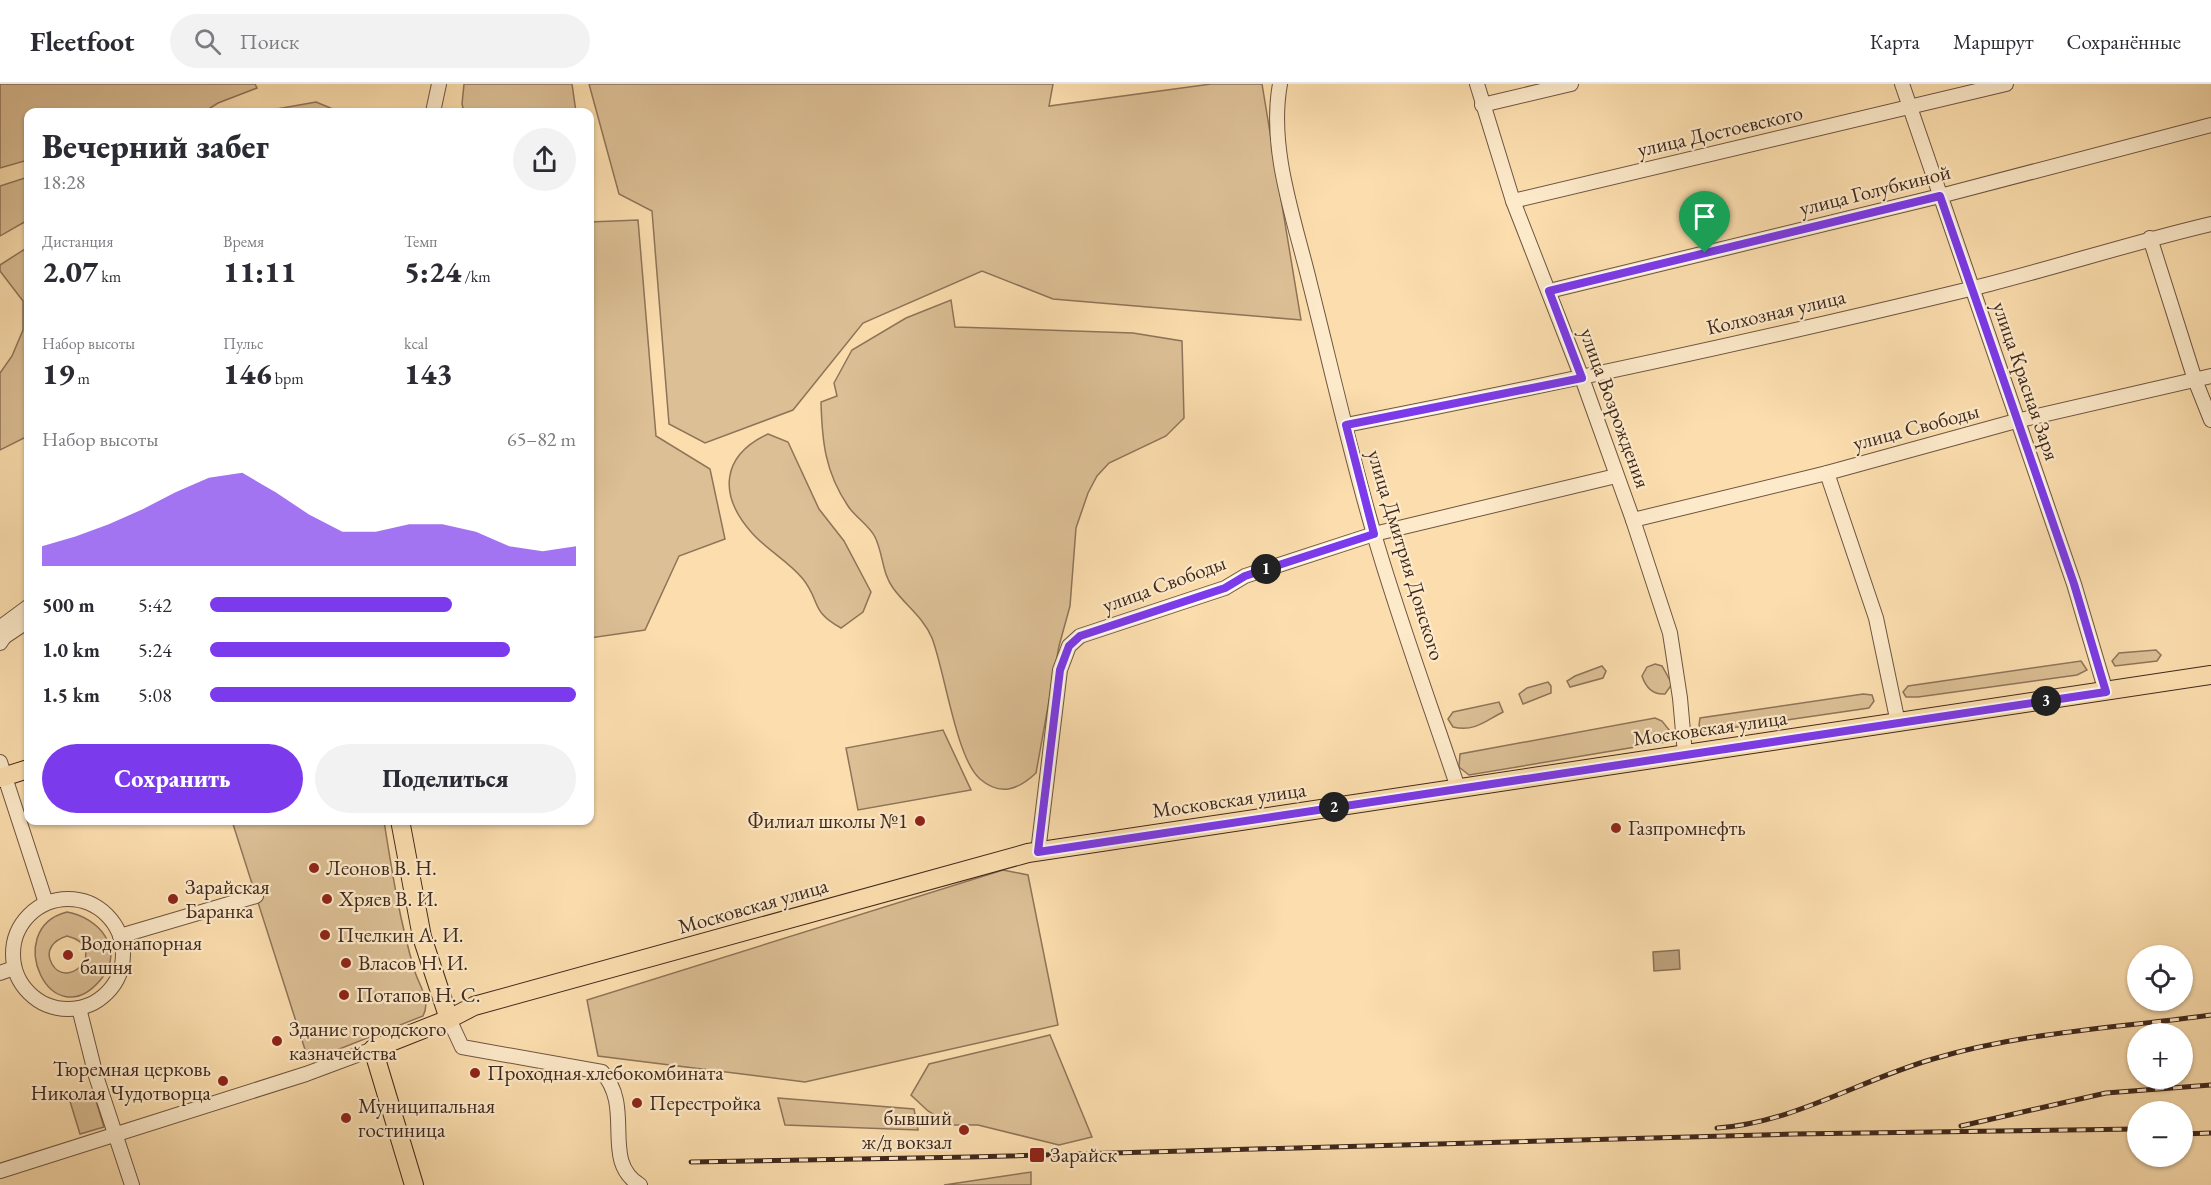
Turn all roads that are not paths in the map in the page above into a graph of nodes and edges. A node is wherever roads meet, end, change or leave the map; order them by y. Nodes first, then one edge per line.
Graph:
1 (439, 84) edge
2 (1280, 84) edge
3 (1477, 84) edge
4 (1571, 84) edge
5 (1902, 84) edge
6 (2006, 84) edge
7 (1482, 105) junction
8 (434, 108) edge
9 (1911, 109) junction
10 (2211, 125) edge
11 (1940, 196) junction
12 (1513, 201) junction
13 (2211, 224) edge
14 (2150, 238) junction
15 (1972, 289) junction
16 (1549, 291) junction
17 (2211, 376) edge
18 (1582, 378) junction
19 (2195, 380) junction
20 (2211, 420) edge
21 (2016, 421) junction
22 (1346, 425) junction
23 (1827, 473) junction
24 (1616, 476) junction
25 (1633, 520) junction
26 (1374, 534) junction
27 (24, 610) edge
28 (24, 624) edge
29 (2, 640) edge
30 (2211, 675) edge
31 (2106, 692) junction
32 (1898, 723) junction
33 (1685, 754) junction
34 (24, 769) edge
35 (2, 772) edge
36 (1458, 788) junction
37 (401, 825) edge
38 (1038, 852) junction
39 (256, 896) dead end
40 (46, 903) junction
41 (120, 936) junction
42 (14, 968) junction
43 (0, 973) edge
44 (79, 1008) junction
45 (449, 1019) junction
46 (373, 1049) junction
47 (116, 1134) junction
48 (0, 1171) edge
49 (132, 1185) edge
50 (414, 1185) edge
51 (640, 1185) edge

1 - 8 street
2 - 22 street, улица Дмитрия Донского
3 - 7 street, улица Возрождения
4 - 7 street
5 - 9 street, улица Красная Заря
6 - 9 street, улица Достоевского
7 - 12 street, улица Возрождения
9 - 11 street, улица Красная Заря
9 - 12 street, улица Достоевского
10 - 11 street, улица Голубкиной
11 - 15 street, улица Красная Заря
11 - 16 street, улица Голубкиной
12 - 16 street, улица Возрождения
13 - 14 street, Колхозная улица
14 - 15 street, Колхозная улица
14 - 19 street
15 - 18 street, Колхозная улица
15 - 21 street, улица Красная Заря
16 - 18 street, улица Возрождения
17 - 19 street, улица Свободы
18 - 22 street, Колхозная улица
18 - 24 street, улица Возрождения
19 - 20 street
19 - 21 street, улица Свободы
21 - 23 street, улица Свободы
21 - 31 street, улица Красная Заря
22 - 26 street, улица Дмитрия Донского
23 - 25 street, улица Свободы
23 - 32 street
24 - 25 street, улица Возрождения
24 - 26 street, улица Свободы
25 - 33 street, улица Возрождения
26 - 36 street, улица Дмитрия Донского
26 - 38 street, улица Свободы
27 - 29 street
28 - 29 street
30 - 31 main road, Московская улица
31 - 32 main road, Московская улица
32 - 33 main road, Московская улица
33 - 36 main road, Московская улица
34 - 35 main road
35 - 40 street
36 - 38 main road, Московская улица
37 - 45 main road
38 - 45 main road, Московская улица
39 - 41 street
40 - 41 street
40 - 42 street
41 - 44 street
42 - 43 street
42 - 44 street
44 - 47 street
45 - 46 main road, Московская улица
45 - 51 street
46 - 47 street
46 - 50 main road
47 - 48 street
47 - 49 street

